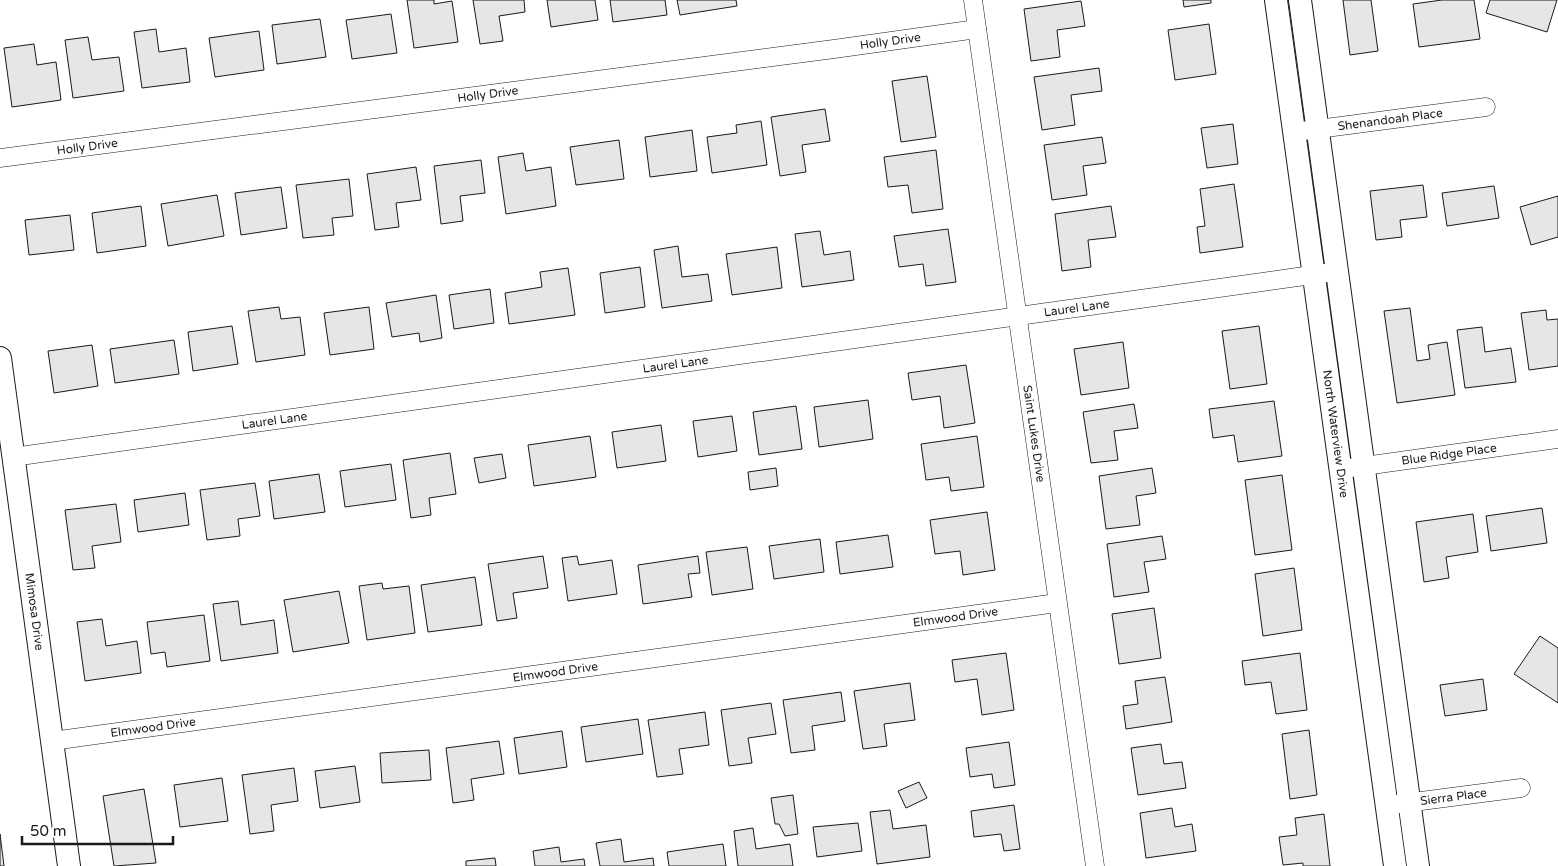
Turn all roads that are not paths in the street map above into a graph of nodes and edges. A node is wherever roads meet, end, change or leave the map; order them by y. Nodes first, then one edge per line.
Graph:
1 (973, 0) edge
2 (1276, 0) edge
3 (1300, 0) edge
4 (977, 28) junction
5 (1486, 107) dead end
6 (1306, 131) junction
7 (0, 158) edge
8 (1336, 272) junction
9 (1314, 275) junction
10 (1018, 318) junction
11 (0, 358) edge
12 (1558, 439) edge
13 (13, 457) junction
14 (1363, 466) junction
15 (1341, 469) junction
16 (1058, 603) junction
17 (52, 741) junction
18 (1521, 788) dead end
19 (1409, 802) junction
20 (1387, 805) junction
21 (69, 866) edge
22 (1095, 866) edge
23 (1395, 866) edge
24 (1418, 866) edge

1 - 4 street, Saint Lukes Drive
2 - 6 street, North Waterview Drive
3 - 6 street, North Waterview Drive
4 - 7 street, Holly Drive
4 - 10 street, Saint Lukes Drive
5 - 6 street, Shenandoah Place
6 - 8 street, North Waterview Drive
6 - 9 street, North Waterview Drive
8 - 9 street, Laurel Lane
8 - 14 street, North Waterview Drive
9 - 10 street, Laurel Lane
9 - 15 street, North Waterview Drive
10 - 13 street, Laurel Lane
10 - 16 street, Saint Lukes Drive
11 - 13 street, Mimosa Drive
12 - 14 street, Blue Ridge Place
13 - 17 street, Mimosa Drive
14 - 15 street, Blue Ridge Place
14 - 19 street, North Waterview Drive
15 - 20 street, North Waterview Drive
16 - 17 street, Elmwood Drive
16 - 22 street, Saint Lukes Drive
17 - 21 street, Mimosa Drive
18 - 19 street, Sierra Place
19 - 20 street, Sierra Place
19 - 24 street, North Waterview Drive
20 - 23 street, North Waterview Drive

